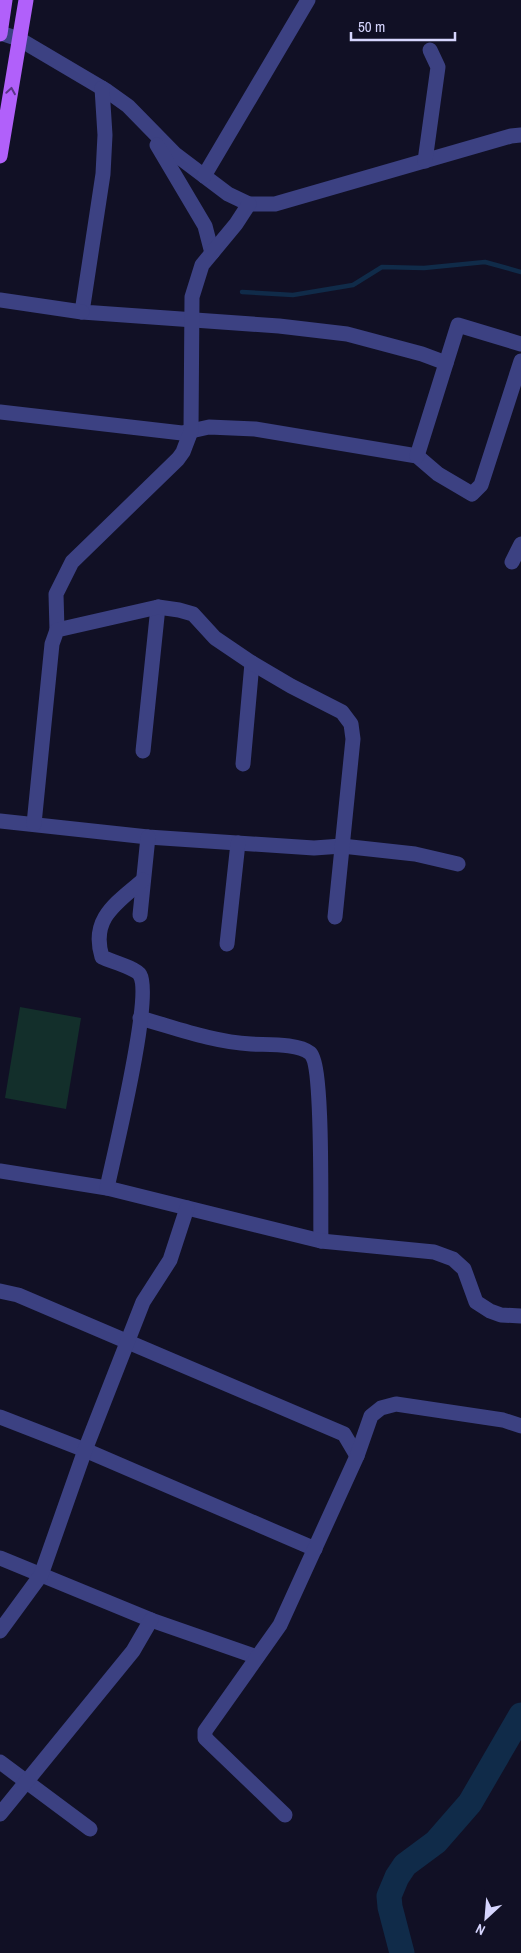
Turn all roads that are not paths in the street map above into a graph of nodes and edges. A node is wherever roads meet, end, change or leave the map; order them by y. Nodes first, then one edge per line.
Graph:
1 (5, 0) edge
2 (26, 0) edge
3 (308, 0) edge
4 (0, 34) edge
5 (19, 39) junction
6 (430, 50) dead end
7 (102, 88) junction
8 (4, 115) edge
9 (145, 124) junction
10 (521, 134) edge
11 (0, 156) edge
12 (425, 161) junction
13 (204, 176) junction
14 (249, 204) junction
15 (212, 253) junction
16 (0, 300) edge
17 (82, 312) junction
18 (192, 320) junction
19 (521, 344) edge
20 (521, 361) edge
21 (446, 363) junction
22 (0, 412) edge
23 (190, 431) junction
24 (417, 456) junction
25 (521, 544) edge
26 (512, 562) dead end
27 (158, 607) junction
28 (57, 630) junction
29 (252, 663) junction
30 (143, 751) dead end
31 (243, 764) dead end
32 (0, 821) edge
33 (34, 824) junction
34 (148, 837) junction
35 (238, 843) junction
36 (342, 846) junction
37 (458, 864) dead end
38 (143, 880) junction
39 (140, 915) dead end
40 (334, 917) dead end
41 (227, 944) dead end
42 (140, 1018) junction
43 (0, 1171) edge
44 (107, 1188) junction
45 (187, 1208) junction
46 (320, 1241) junction
47 (0, 1291) edge
48 (521, 1316) edge
49 (127, 1342) junction
50 (0, 1417) edge
51 (521, 1426) edge
52 (85, 1450) junction
53 (357, 1456) junction
54 (315, 1550) junction
55 (0, 1558) edge
56 (41, 1575) junction
57 (151, 1620) junction
58 (0, 1631) edge
59 (257, 1657) junction
60 (0, 1762) edge
61 (26, 1782) junction
62 (0, 1814) edge
63 (285, 1815) dead end
64 (90, 1829) dead end

1 - 4 main road
2 - 5 main road
3 - 13 street
4 - 5 street
5 - 7 street
8 -> 5 main road
6 - 12 street
7 - 9 street
7 - 17 street
8 - 11 main road
9 - 13 street
9 - 15 street
10 - 12 street
12 - 14 street
13 - 14 street
14 - 15 street
15 - 18 street
16 - 17 street
17 - 18 street
18 - 21 street
18 - 23 street
19 - 21 street
20 - 24 street
21 - 24 street
22 - 23 street
23 - 24 street
23 - 28 street
25 - 26 street
27 - 28 street
27 - 29 street
27 - 30 street
28 - 33 street
29 - 31 street
29 - 36 street
32 - 33 street
33 - 34 street
34 - 35 street
34 - 38 street
35 - 36 street
35 - 41 street
36 - 37 street
36 - 40 street
38 - 39 street
38 - 42 street
42 - 44 street
42 - 46 street
43 - 44 street
44 - 45 street
45 - 46 street
45 - 49 street
46 - 48 street
47 - 49 street
49 - 52 street
49 - 53 street
50 - 52 street
51 - 53 street
52 - 54 street
52 - 56 street
53 - 54 street
54 - 59 street
55 - 56 street
56 - 57 street
56 - 58 street
57 - 59 street
57 - 61 street
59 - 63 street
60 - 61 street
61 - 62 street
61 - 64 street

